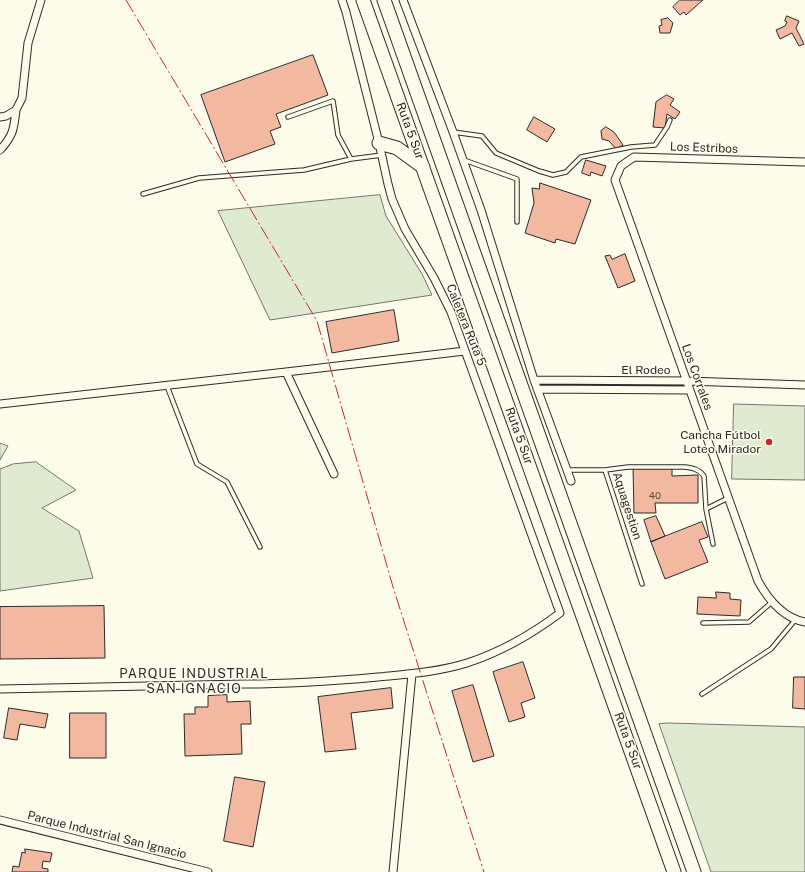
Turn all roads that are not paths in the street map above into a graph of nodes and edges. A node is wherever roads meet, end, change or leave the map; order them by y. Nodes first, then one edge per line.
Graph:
1 (41, 0) edge
2 (342, 0) edge
3 (363, 0) edge
4 (384, 0) edge
5 (402, 0) edge
6 (16, 110) junction
7 (0, 117) edge
8 (288, 117) dead end
9 (670, 120) dead end
10 (453, 132) junction
11 (381, 149) junction
12 (0, 150) edge
13 (351, 159) junction
14 (463, 160) junction
15 (805, 162) edge
16 (423, 167) junction
17 (615, 180) joint
18 (143, 194) dead end
19 (517, 222) dead end
20 (465, 351) junction
21 (286, 372) junction
22 (534, 380) junction
23 (687, 381) junction
24 (166, 385) junction
25 (805, 385) edge
26 (538, 388) junction
27 (690, 390) junction
28 (0, 404) edge
29 (567, 470) junction
30 (605, 470) junction
31 (334, 474) dead end
32 (571, 481) dead end
33 (729, 498) junction
34 (706, 509) junction
35 (713, 544) dead end
36 (260, 547) dead end
37 (642, 584) dead end
38 (773, 602) junction
39 (796, 619) junction
40 (805, 622) edge
41 (702, 623) dead end
42 (412, 674) junction
43 (0, 689) edge
44 (702, 694) dead end
45 (0, 820) edge
46 (208, 872) edge
47 (393, 872) edge
48 (674, 872) edge
49 (694, 872) edge

1 - 6 street
2 - 11 street, Caletera Ruta 5
3 - 16 highway, Ruta 5 Sur
4 - 49 highway, Ruta 5 Sur
5 - 10 street
6 - 7 street
6 - 12 street
8 - 13 lane
9 - 10 lane
10 - 14 street
11 - 13 lane
11 - 16 highway
11 - 20 street, Caletera Ruta 5
13 - 18 lane
14 - 19 lane
14 - 22 street
15 - 17 street, Los Estribos
16 - 48 highway, Ruta 5 Sur
17 - 23 street, Los Corrales
20 - 21 street
20 - 42 street, Caletera Ruta 5
21 - 24 street
21 - 31 street
22 - 23 street, El Rodeo
22 - 26 street
23 - 25 street, El Rodeo
23 - 27 street, Los Corrales
24 - 28 street
24 - 36 lane
26 - 27 street, El Rodeo
26 - 29 street
27 - 33 street, Los Corrales
29 - 30 lane, Aquagestion
29 - 32 street
30 - 34 lane
30 - 37 lane, Aquagestion
33 - 34 lane
33 - 38 street, Los Corrales
34 - 35 lane
38 - 39 street, Los Corrales
38 - 41 lane
39 - 40 street, Los Corrales
39 - 44 lane
42 - 43 street
42 - 47 street
45 - 46 street, Parque Industrial San Ignacio

